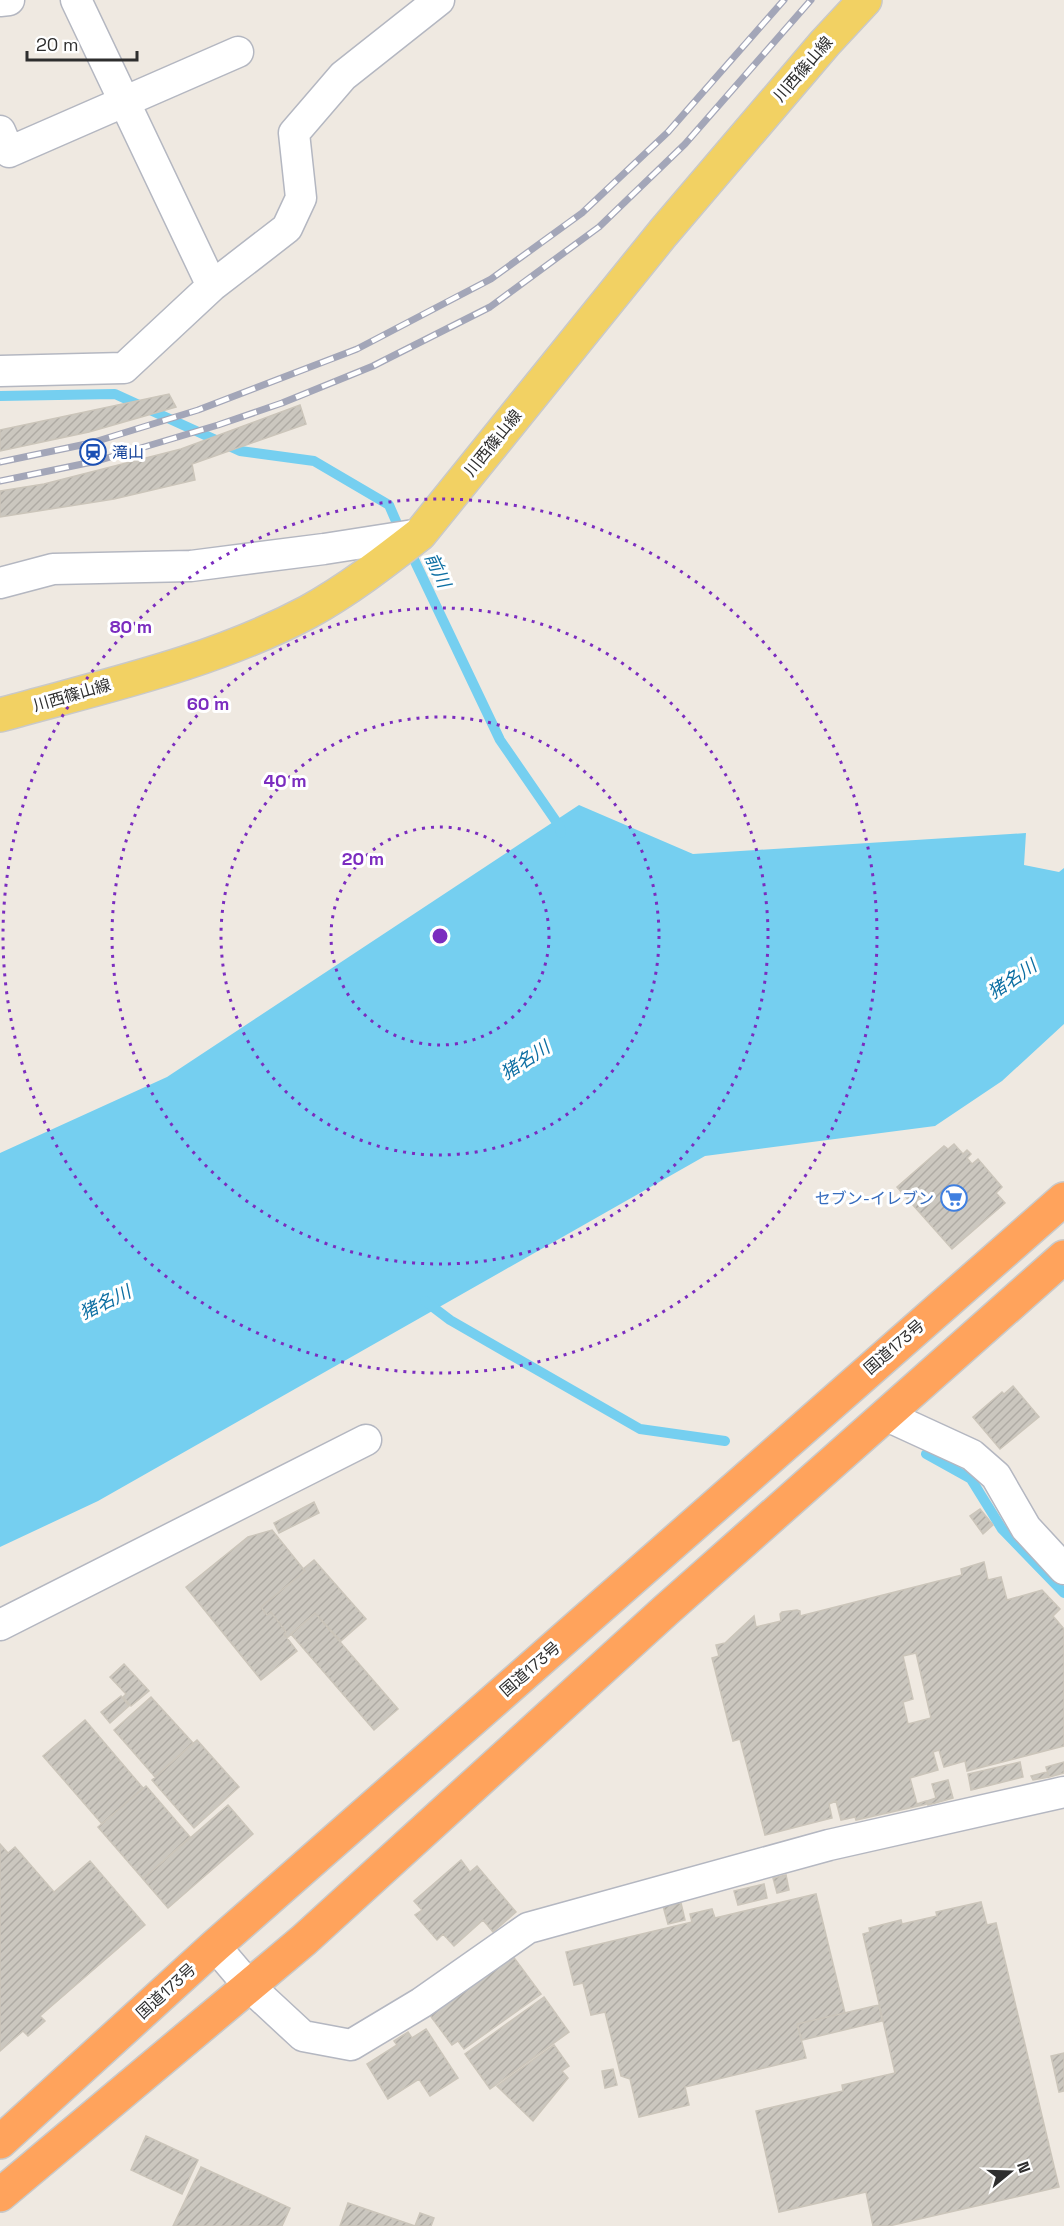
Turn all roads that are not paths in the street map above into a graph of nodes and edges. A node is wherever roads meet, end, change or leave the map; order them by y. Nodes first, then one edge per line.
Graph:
1 (9, 0) edge
2 (76, 0) edge
3 (440, 0) edge
4 (865, 0) edge
5 (0, 1) edge
6 (238, 52) dead end
7 (125, 102) junction
8 (0, 131) edge
9 (212, 286) junction
10 (0, 371) edge
11 (420, 534) junction
12 (0, 583) edge
13 (0, 715) edge
14 (1064, 1199) edge
15 (1064, 1257) edge
16 (885, 1415) junction
17 (366, 1440) dead end
18 (1064, 1569) edge
19 (0, 1625) edge
20 (1064, 1792) edge
21 (215, 1946) junction
22 (249, 1986) junction
23 (0, 2142) edge
24 (0, 2195) edge

1 - 5 street
2 - 7 street
3 - 9 street
4 - 11 main road, 川西篠山線
6 - 7 street
7 - 8 street
7 - 9 street
9 - 10 street
11 - 12 street
11 - 13 main road, 川西篠山線
14 - 21 highway, 国道173号
15 - 16 highway
16 - 18 street
16 - 22 highway
17 - 19 street
20 - 22 street
21 - 22 street
21 - 23 highway, 国道173号
22 - 24 highway

